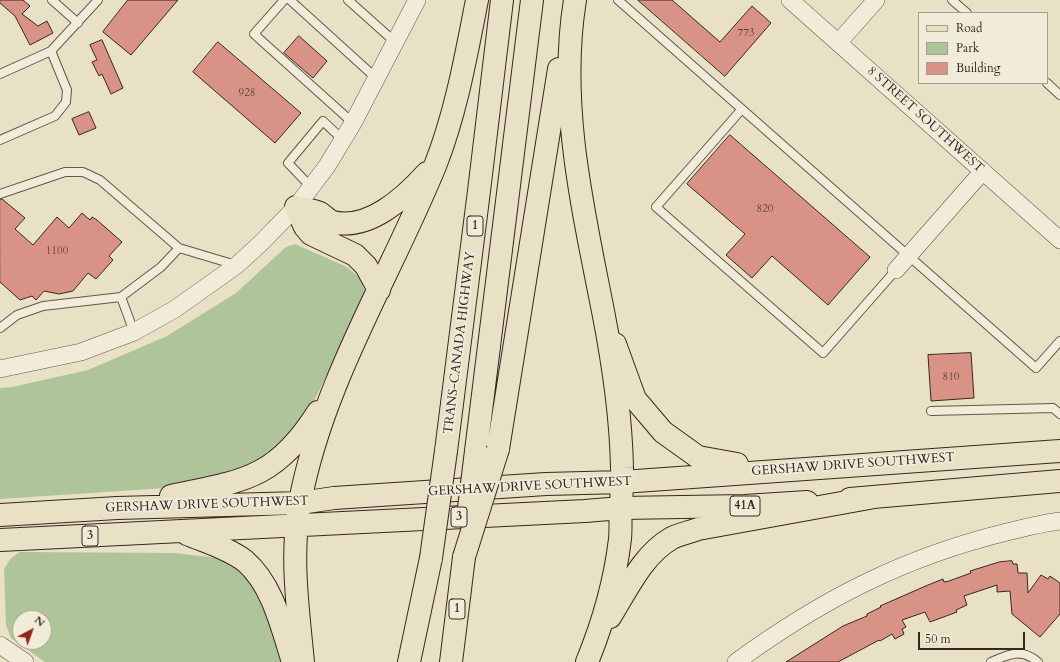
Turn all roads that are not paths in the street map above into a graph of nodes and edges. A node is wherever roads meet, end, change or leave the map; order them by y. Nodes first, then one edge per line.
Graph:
1 (52, 0) edge
2 (98, 0) edge
3 (284, 0) edge
4 (290, 0) edge
5 (348, 0) edge
6 (417, 0) edge
7 (477, 0) edge
8 (502, 0) edge
9 (532, 0) edge
10 (575, 0) edge
11 (618, 0) edge
12 (790, 0) edge
13 (876, 0) edge
14 (952, 0) edge
15 (966, 12) edge
16 (571, 22) junction
17 (78, 23) junction
18 (396, 42) junction
19 (838, 43) junction
20 (51, 51) junction
21 (0, 74) edge
22 (376, 78) junction
23 (1047, 84) edge
24 (1060, 95) edge
25 (742, 109) junction
26 (353, 123) junction
27 (0, 140) edge
28 (343, 140) junction
29 (436, 164) junction
30 (983, 171) junction
31 (311, 187) junction
32 (0, 194) edge
33 (296, 207) junction
34 (1060, 240) edge
35 (179, 248) junction
36 (908, 256) junction
37 (237, 265) junction
38 (896, 270) joint
39 (379, 290) junction
40 (121, 297) junction
41 (604, 313) junction
42 (0, 328) edge
43 (134, 332) junction
44 (1060, 341) edge
45 (0, 369) edge
46 (338, 381) junction
47 (931, 411) dead end
48 (1060, 414) edge
49 (1060, 451) edge
50 (843, 465) junction
51 (1060, 481) edge
52 (622, 482) junction
53 (869, 498) junction
54 (117, 508) junction
55 (621, 508) junction
56 (299, 513) junction
57 (0, 515) edge
58 (1057, 525) edge
59 (180, 532) junction
60 (0, 540) edge
61 (464, 557) junction
62 (431, 558) junction
63 (599, 633) junction
64 (0, 645) edge
65 (25, 662) edge
66 (293, 662) edge
67 (303, 662) edge
68 (409, 662) edge
69 (418, 662) edge
70 (451, 662) edge
71 (587, 662) edge
72 (736, 662) edge
73 (991, 662) edge
74 (1038, 662) edge

1 - 17 lane
2 - 17 lane
3 - 26 lane
4 - 22 lane
5 - 18 lane
6 - 18 street
7 - 29 main road
8 - 62 main road, TRANS-CANADA HIGHWAY / 1, bridge
9 - 61 main road, 1, bridge
10 - 16 main road
11 - 25 lane
12 - 19 street, 8 STREET SOUTHWEST
13 - 19 street
14 - 15 lane
16 - 41 main road
16 - 61 main road, bridge
17 - 20 lane
18 - 22 street
19 - 30 street, 8 STREET SOUTHWEST
20 - 21 lane
20 - 27 lane
22 - 26 street
23 - 24 lane
25 - 36 lane
25 - 38 lane
26 - 28 street
28 - 31 street
28 - 31 lane
29 - 33 main road
29 - 39 main road
30 - 34 street, 8 STREET SOUTHWEST
30 - 36 street
31 - 33 street
32 - 35 lane
33 - 37 street
33 - 39 main road
35 - 37 lane
35 - 40 lane
36 - 38 street
36 - 44 lane
37 - 43 street
39 - 46 main road
40 - 42 lane
40 - 43 lane
41 - 50 main road
41 - 52 main road
43 - 45 street
46 - 54 main road
46 - 56 main road
47 - 48 lane
49 - 50 main road, GERSHAW DRIVE SOUTHWEST
50 - 52 main road, GERSHAW DRIVE SOUTHWEST
51 - 53 main road, GERSHAW DRIVE SOUTHWEST / 41A
52 - 55 main road
52 - 56 main road, GERSHAW DRIVE SOUTHWEST / 3
53 - 55 main road, GERSHAW DRIVE SOUTHWEST / 41A
53 - 63 main road
54 - 56 main road, GERSHAW DRIVE SOUTHWEST / 3
54 - 57 main road, GERSHAW DRIVE SOUTHWEST / 3
55 - 56 main road, GERSHAW DRIVE SOUTHWEST / 3
55 - 63 main road
56 - 59 main road, GERSHAW DRIVE SOUTHWEST / 3
56 - 67 main road
58 - 72 street
59 - 60 main road, GERSHAW DRIVE SOUTHWEST / 3
59 - 66 main road
61 - 70 main road, 1
62 - 68 main road
62 - 69 main road, TRANS-CANADA HIGHWAY / 1
63 - 71 main road
64 - 65 street
73 - 74 lane

